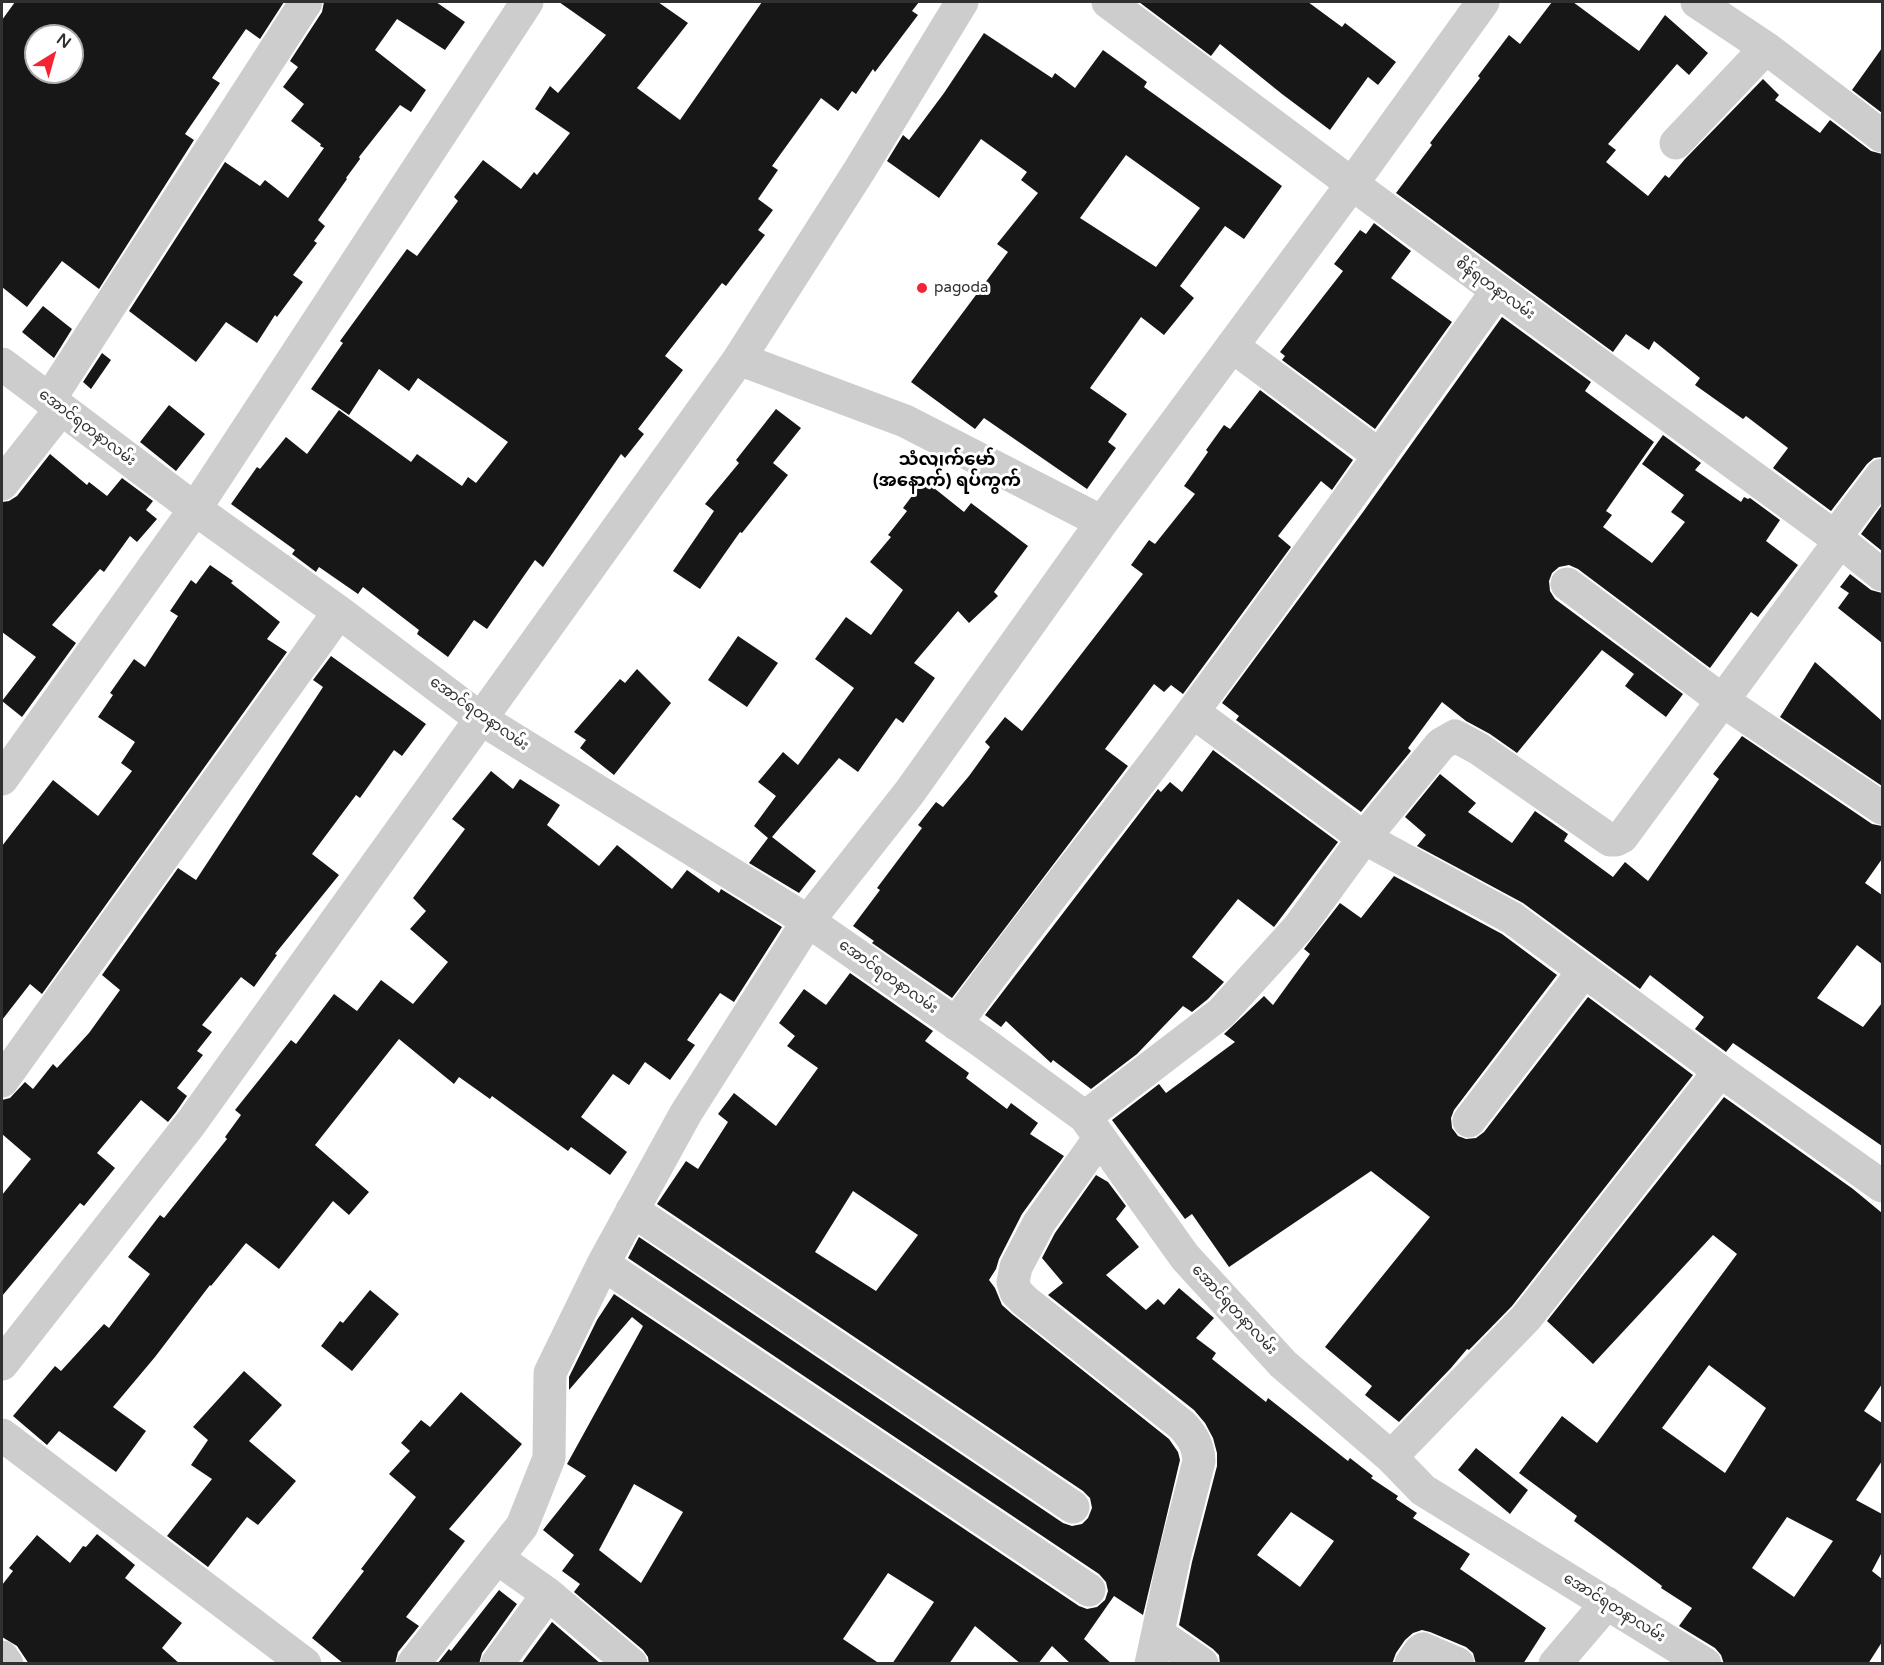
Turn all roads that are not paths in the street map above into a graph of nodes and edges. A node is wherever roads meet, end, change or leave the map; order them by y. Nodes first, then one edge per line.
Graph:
1 (306, 2) edge
2 (527, 2) edge
3 (962, 2) edge
4 (1108, 2) edge
5 (1483, 2) edge
6 (1697, 2) edge
7 (1766, 48) junction
8 (1882, 136) edge
9 (1676, 143) dead end
10 (1352, 184) junction
11 (1497, 291) junction
12 (1232, 346) junction
13 (739, 359) junction
14 (2, 364) edge
15 (55, 404) junction
16 (1380, 456) junction
17 (1882, 475) edge
18 (2, 484) edge
19 (195, 509) junction
20 (1102, 522) junction
21 (1837, 539) junction
22 (1882, 575) edge
23 (1567, 584) dead end
24 (339, 612) junction
25 (1723, 701) junction
26 (1193, 712) junction
27 (482, 719) junction
28 (2, 779) edge
29 (1882, 808) edge
30 (1364, 838) junction
31 (808, 921) junction
32 (1584, 971) junction
33 (956, 1023) junction
34 (1720, 1071) junction
35 (2, 1081) edge
36 (1469, 1121) dead end
37 (1092, 1128) junction
38 (1882, 1186) edge
39 (633, 1210) junction
40 (603, 1264) junction
41 (2, 1364) edge
42 (2, 1435) edge
43 (1391, 1457) junction
44 (1073, 1507) dead end
45 (497, 1558) junction
46 (1089, 1590) dead end
47 (548, 1594) junction
48 (1607, 1603) junction
49 (1155, 1649) edge
50 (2, 1657) edge
51 (7, 1664) edge
52 (305, 1664) edge
53 (413, 1664) edge
54 (497, 1664) edge
55 (631, 1664) edge
56 (1202, 1664) edge
57 (1411, 1664) edge
58 (1458, 1664) edge
59 (1555, 1664) edge
60 (1705, 1664) edge

1 - 15 street
2 - 19 street
3 - 13 street
4 - 10 street, စိန်ရတနာလမ်း
5 - 10 street
6 - 7 street
7 - 8 street
7 - 9 street
10 - 11 street, စိန်ရတနာလမ်း
10 - 12 street
11 - 16 street
11 - 21 street, စိန်ရတနာလမ်း
12 - 16 street
12 - 20 street
13 - 20 street
13 - 27 street
14 - 15 street, အောင်ရတနာလမ်း
15 - 18 street
15 - 19 street, အောင်ရတနာလမ်း
16 - 26 street
17 - 21 street
19 - 24 street, အောင်ရတနာလမ်း
19 - 28 street
20 - 31 street
21 - 22 street, စိန်ရတနာလမ်း
21 - 25 street
23 - 25 street
24 - 27 street, အောင်ရတနာလမ်း
24 - 35 street
25 - 29 street
25 - 30 street
26 - 30 street
26 - 33 street
27 - 31 street, အောင်ရတနာလမ်း
27 - 41 street
30 - 32 street
30 - 37 street
31 - 33 street, အောင်ရတနာလမ်း
31 - 39 street
32 - 34 street
32 - 36 street
33 - 37 street, အောင်ရတနာလမ်း
34 - 38 street
34 - 43 street
37 - 43 street, အောင်ရတနာလမ်း
37 - 49 street
39 - 40 street
39 - 44 street
40 - 45 street
40 - 46 street
42 - 52 street
43 - 48 street, အောင်ရတနာလမ်း
45 - 47 street
45 - 53 street
47 - 54 street
47 - 55 street
48 - 59 street
48 - 60 street, အောင်ရတနာလမ်း
49 - 56 street
50 - 51 street
57 - 58 street

